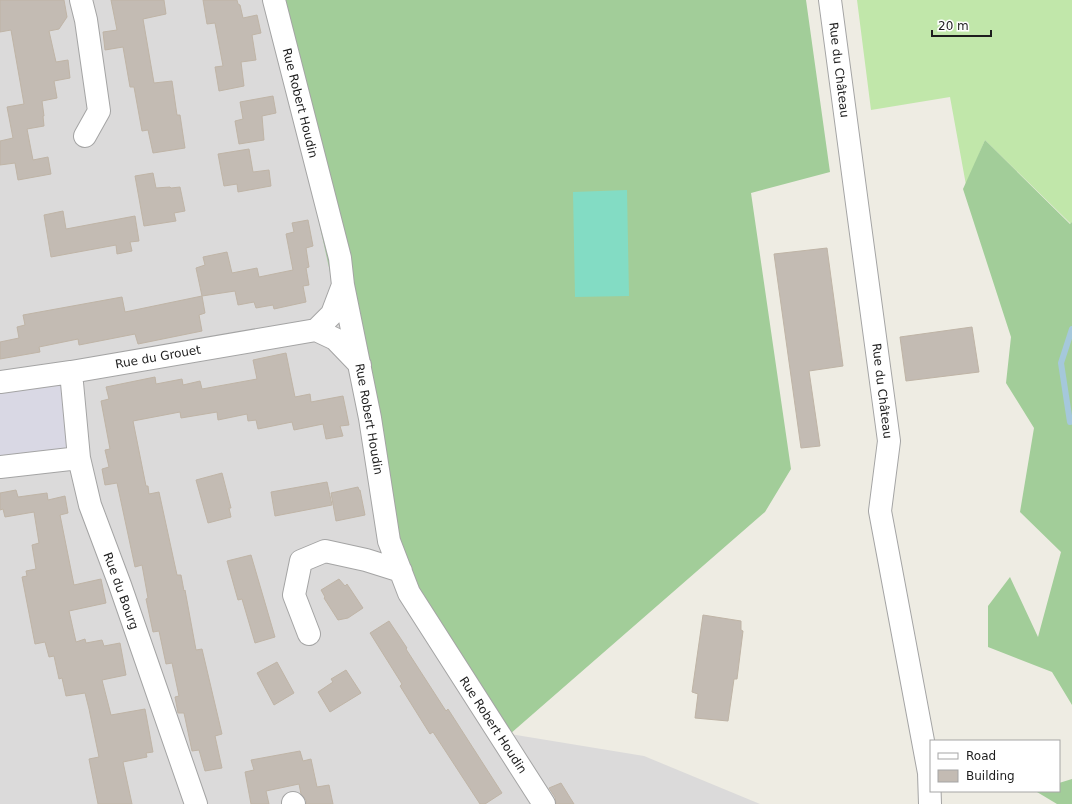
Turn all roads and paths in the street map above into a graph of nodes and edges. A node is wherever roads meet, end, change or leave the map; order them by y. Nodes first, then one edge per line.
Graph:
1 (81, 0) edge
2 (274, 0) edge
3 (830, 0) edge
4 (85, 136) dead end
5 (343, 285) junction
6 (316, 330) junction
7 (360, 366) junction
8 (71, 372) junction
9 (0, 382) edge
10 (79, 458) junction
11 (0, 467) edge
12 (401, 571) junction
13 (309, 634) dead end
14 (196, 804) edge
15 (544, 804) edge
16 (930, 804) edge

1 - 4 street
2 - 5 street, Rue Robert Houdin
3 - 16 street, Rue du Château
5 - 6 street
5 - 7 street, Rue Robert Houdin
6 - 7 street
6 - 8 street, Rue du Grouet
7 - 12 street, Rue Robert Houdin
8 - 9 street, Rue du Grouet
8 - 10 street, Rue du Bourg
10 - 11 street
10 - 14 street, Rue du Bourg
12 - 13 street
12 - 15 street, Rue Robert Houdin

